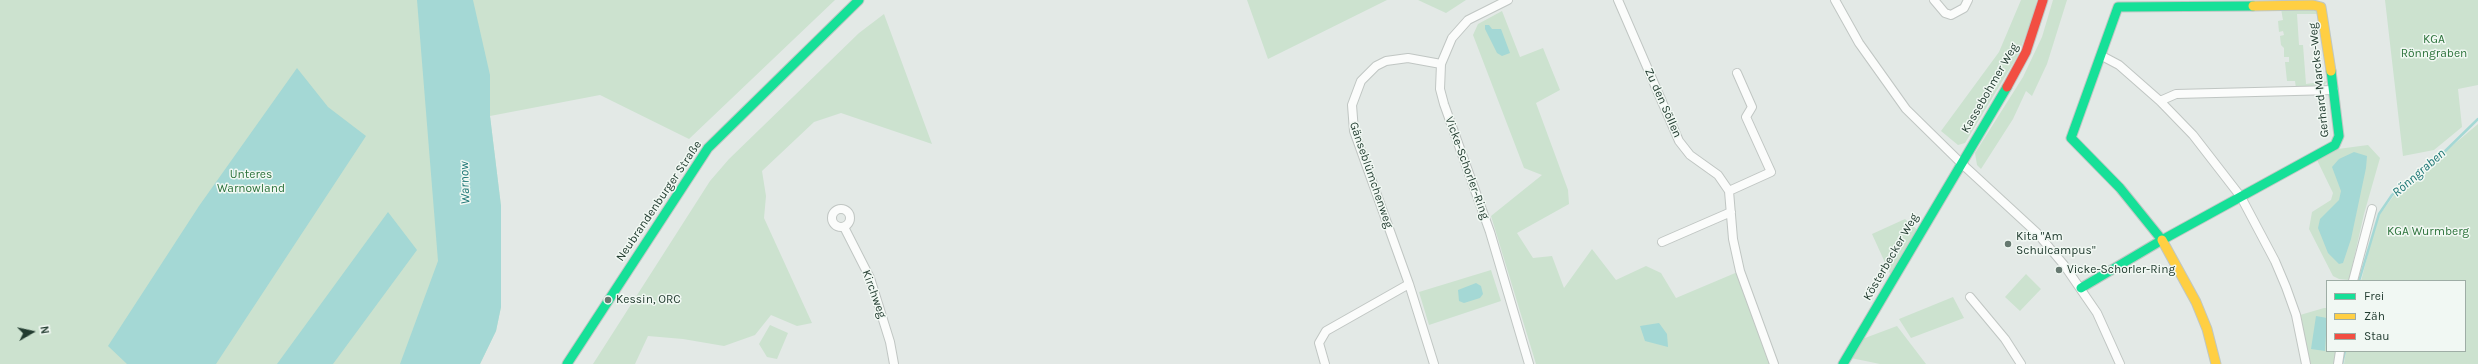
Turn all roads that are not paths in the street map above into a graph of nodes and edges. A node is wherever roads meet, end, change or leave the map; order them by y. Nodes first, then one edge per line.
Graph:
1 (858, 0) edge
2 (1508, 0) edge
3 (1618, 0) edge
4 (1835, 0) edge
5 (1934, 0) edge
6 (1968, 0) edge
7 (2043, 0) edge
8 (2102, 56) junction
9 (1441, 64) junction
10 (1737, 73) dead end
11 (2334, 90) junction
12 (2160, 101) junction
13 (1961, 163) junction
14 (1729, 191) junction
15 (2241, 197) junction
16 (2372, 209) dead end
17 (1732, 212) junction
18 (844, 226) dead end
19 (2162, 240) junction
20 (1662, 242) dead end
21 (2353, 280) edge
22 (1409, 284) junction
23 (2081, 288) junction
24 (1970, 297) dead end
25 (2340, 352) edge
26 (568, 364) edge
27 (894, 364) edge
28 (1325, 364) edge
29 (1434, 364) edge
30 (1529, 364) edge
31 (1774, 364) edge
32 (1842, 364) edge
33 (2021, 364) edge
34 (2120, 364) edge
35 (2216, 364) edge
36 (2306, 364) edge
37 (2338, 364) edge

1 - 26 street, Neubrandenburger Straße
2 - 9 street, Vicke-Schorler-Ring
3 - 14 street, Zu den Söllen
4 - 13 street
5 - 6 street
7 - 13 street, Kassebohmer Weg
8 - 11 street, Gerhard-Marcks-Weg
8 - 12 street
8 - 19 street, Gerhard-Marcks-Weg
9 - 22 street, Gänseblümchenweg
9 - 30 street, Vicke-Schorler-Ring
10 - 14 street
11 - 12 street
11 - 15 street, Gerhard-Marcks-Weg
12 - 15 street
13 - 23 street
13 - 32 street, Kösterbecker Weg
14 - 17 street, Zu den Söllen
15 - 19 street, Gerhard-Marcks-Weg
15 - 36 street
16 - 21 street
17 - 20 street
17 - 31 street, Zu den Söllen
18 - 27 street, Kirchweg
19 - 23 street, Gerhard-Marcks-Weg
19 - 35 street
22 - 28 street
22 - 29 street, Gänseblümchenweg
23 - 34 street
24 - 33 street
25 - 37 street

